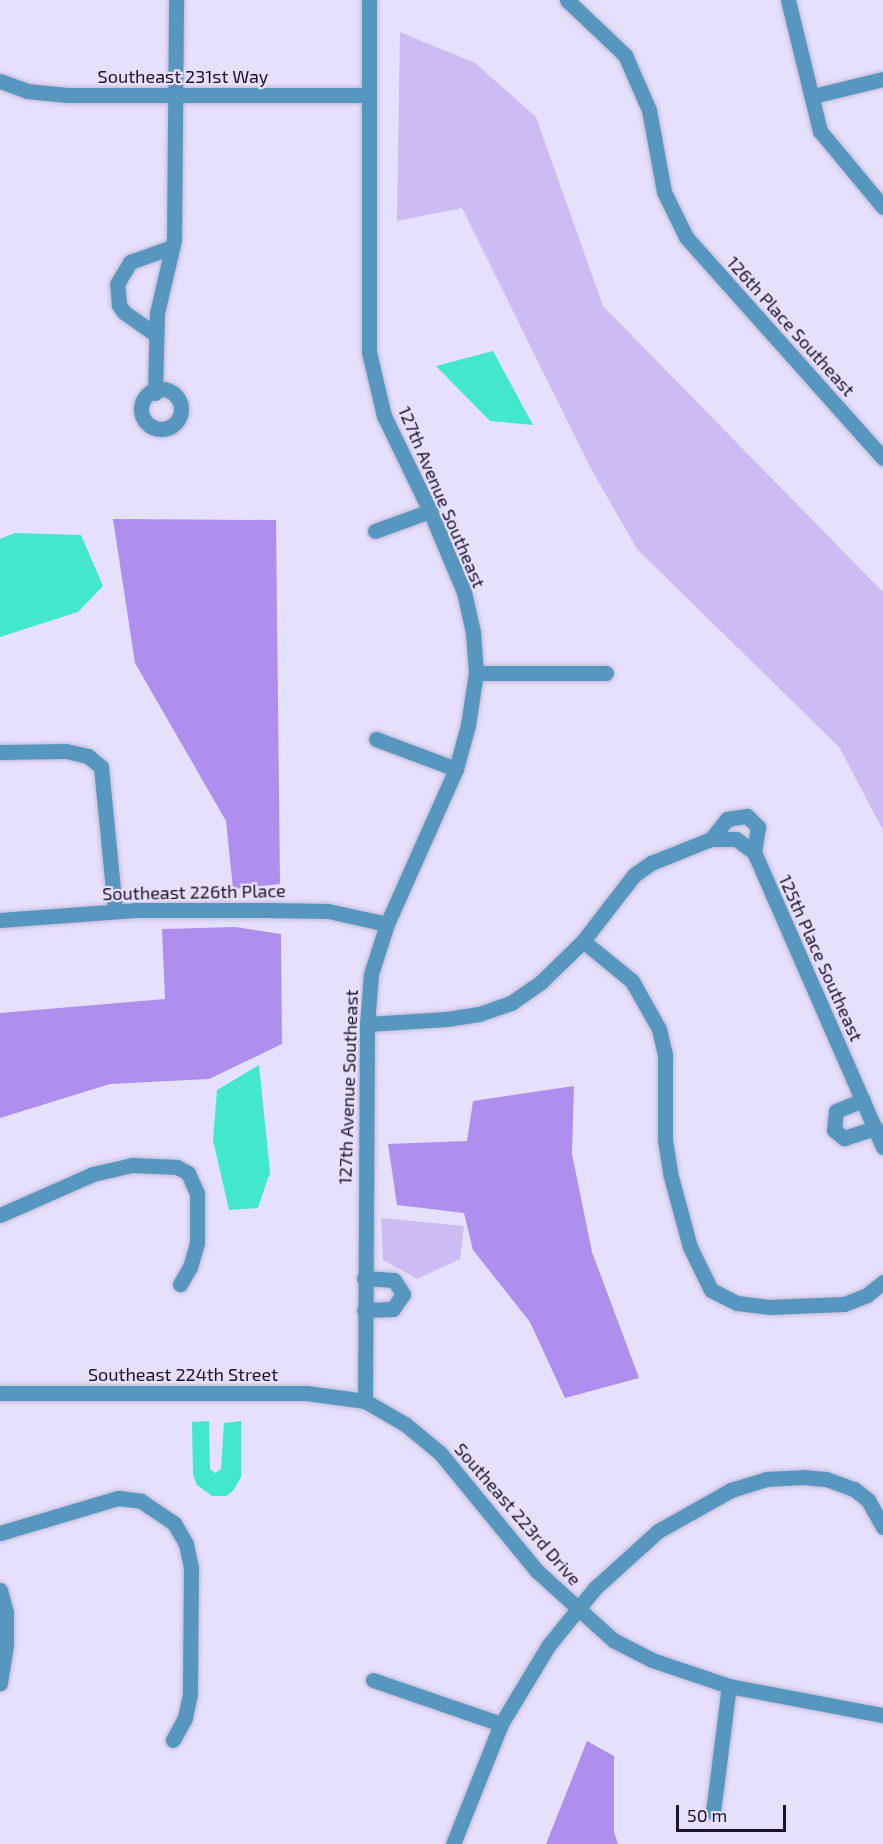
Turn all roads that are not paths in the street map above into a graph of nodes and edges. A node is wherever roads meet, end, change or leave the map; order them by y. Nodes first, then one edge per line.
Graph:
1 (176, 0) edge
2 (369, 0) edge
3 (567, 0) edge
4 (788, 0) edge
5 (883, 79) edge
6 (0, 81) edge
7 (367, 95) junction
8 (174, 96) junction
9 (813, 96) junction
10 (883, 207) edge
11 (172, 246) junction
12 (155, 334) junction
13 (155, 393) dead end
14 (883, 458) edge
15 (430, 511) junction
16 (375, 531) dead end
17 (476, 673) junction
18 (606, 673) dead end
19 (376, 739) dead end
20 (0, 752) edge
21 (456, 769) junction
22 (711, 839) junction
23 (754, 852) junction
24 (115, 911) junction
25 (0, 920) edge
26 (387, 924) junction
27 (583, 941) junction
28 (367, 1024) junction
29 (863, 1100) junction
30 (875, 1128) junction
31 (883, 1146) edge
32 (0, 1215) edge
33 (364, 1278) junction
34 (883, 1282) edge
35 (180, 1284) dead end
36 (364, 1310) junction
37 (0, 1393) edge
38 (365, 1401) junction
39 (883, 1527) edge
40 (0, 1533) edge
41 (0, 1590) edge
42 (577, 1610) junction
43 (373, 1680) dead end
44 (0, 1684) edge
45 (729, 1686) junction
46 (883, 1715) edge
47 (501, 1724) junction
48 (173, 1740) dead end
49 (713, 1812) dead end
50 (453, 1844) edge

1 - 8 street
2 - 7 street, 127th Avenue Southeast
3 - 14 street, 126th Place Southeast
4 - 9 street
5 - 9 street
6 - 8 street, Southeast 231st Way
7 - 8 street, Southeast 231st Way
7 - 15 street, 127th Avenue Southeast
8 - 11 street
9 - 10 street
11 - 12 street
11 - 12 street
12 - 13 street
15 - 16 street
15 - 17 street, 127th Avenue Southeast
17 - 18 street
17 - 21 street, 127th Avenue Southeast
19 - 21 street
20 - 24 street
21 - 26 street, 127th Avenue Southeast
22 - 23 street
22 - 23 street
22 - 27 street
23 - 29 street, 125th Place Southeast
24 - 25 street, Southeast 226th Place
24 - 26 street, Southeast 226th Place
26 - 28 street, 127th Avenue Southeast
27 - 28 street
27 - 34 street
28 - 33 street, 127th Avenue Southeast
29 - 30 street, 125th Place Southeast
29 - 30 street
30 - 31 street, 125th Place Southeast
32 - 35 street
33 - 36 street, 127th Avenue Southeast
33 - 36 street
36 - 38 street, 127th Avenue Southeast
37 - 38 street, Southeast 224th Street
38 - 42 street, Southeast 223rd Drive
39 - 42 street
40 - 48 street
41 - 44 street
42 - 45 street, Southeast 223rd Drive
42 - 47 street
43 - 47 street
45 - 46 street, Southeast 223rd Drive
45 - 49 street
47 - 50 street

